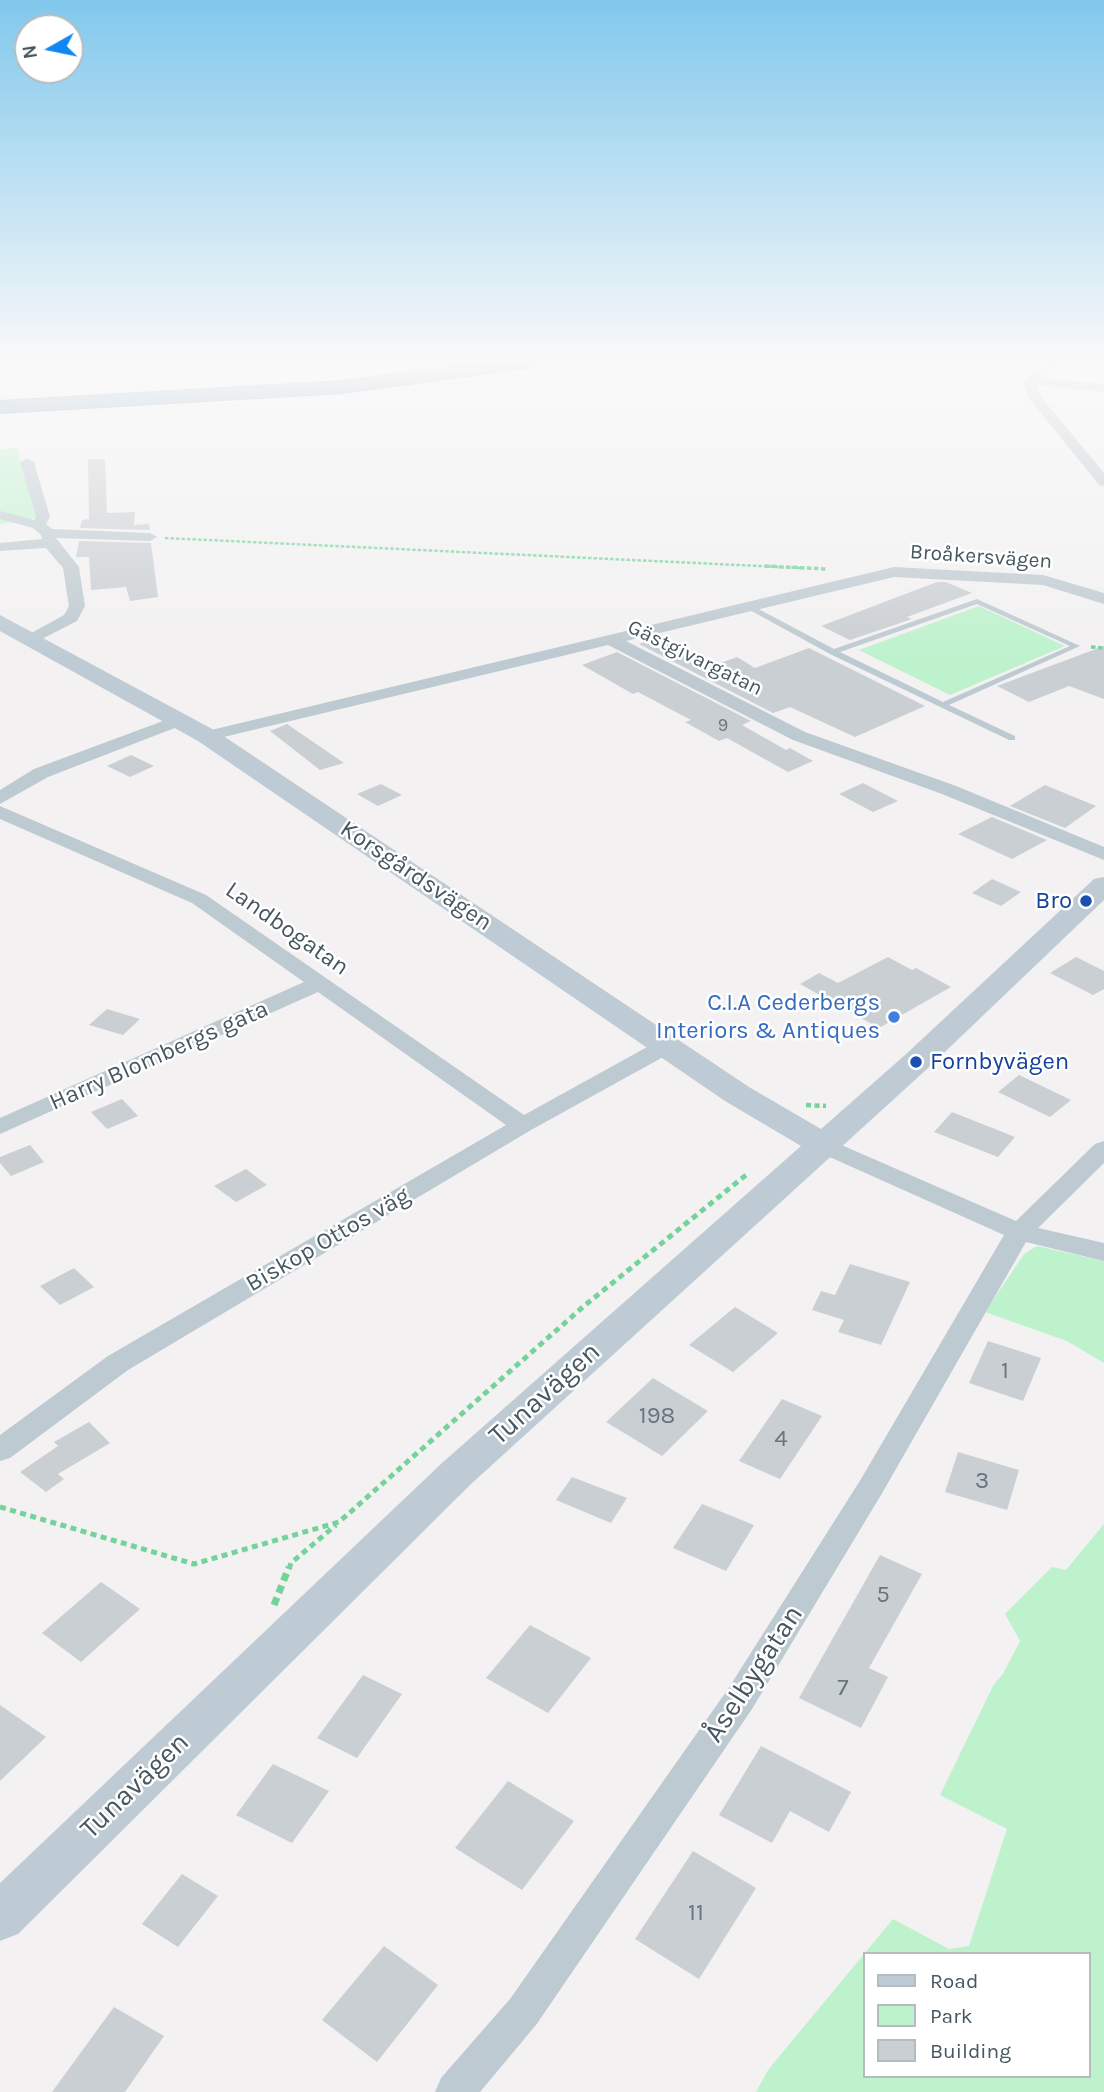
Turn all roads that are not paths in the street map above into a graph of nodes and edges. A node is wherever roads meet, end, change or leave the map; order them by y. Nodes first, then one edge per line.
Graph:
1 (27, 462) dead end
2 (1097, 464) edge
3 (1104, 482) edge
4 (0, 514) edge
5 (45, 534) junction
6 (150, 537) road end
7 (0, 547) edge
8 (894, 572) joint
9 (1104, 581) edge
10 (1083, 590) junction
11 (1104, 599) edge
12 (750, 608) junction
13 (0, 622) edge
14 (32, 639) junction
15 (613, 641) junction
16 (833, 652) junction
17 (944, 704) junction
18 (179, 720) junction
19 (207, 736) junction
20 (1012, 738) dead end
21 (0, 798) edge
22 (0, 812) edge
23 (1104, 854) edge
24 (1104, 885) edge
25 (318, 984) junction
26 (666, 1046) junction
27 (523, 1125) junction
28 (0, 1127) edge
29 (811, 1138) junction
30 (1104, 1149) edge
31 (1019, 1232) junction
32 (1104, 1252) edge
33 (0, 1450) edge
34 (0, 1917) edge
35 (455, 2092) edge

1 - 5 street
2 - 3 street
4 - 5 street
5 - 6 street
5 - 7 street
5 - 14 street
8 - 10 street, Broåkersvägen
8 - 12 street
9 - 10 street
10 - 11 street, Broåkersvägen
12 - 15 street
12 - 16 lane
13 - 14 street, Korsgårdsvägen
14 - 18 street, Korsgårdsvägen
15 - 19 street, Gästgivargatan
15 - 23 street, Gästgivargatan
16 - 17 lane
16 - 17 lane
17 - 20 lane
18 - 19 street, Korsgårdsvägen
18 - 21 street
19 - 26 street, Korsgårdsvägen
22 - 25 street, Landbogatan
24 - 29 street, Tunavägen
25 - 27 street, Landbogatan
25 - 28 street, Harry Blombergs gata
26 - 27 street, Biskop Ottos väg
26 - 29 street, Korsgårdsvägen
27 - 33 street, Biskop Ottos väg
29 - 31 street
29 - 34 street, Tunavägen
30 - 31 street, Åselbygatan
31 - 32 street
31 - 35 street, Åselbygatan

